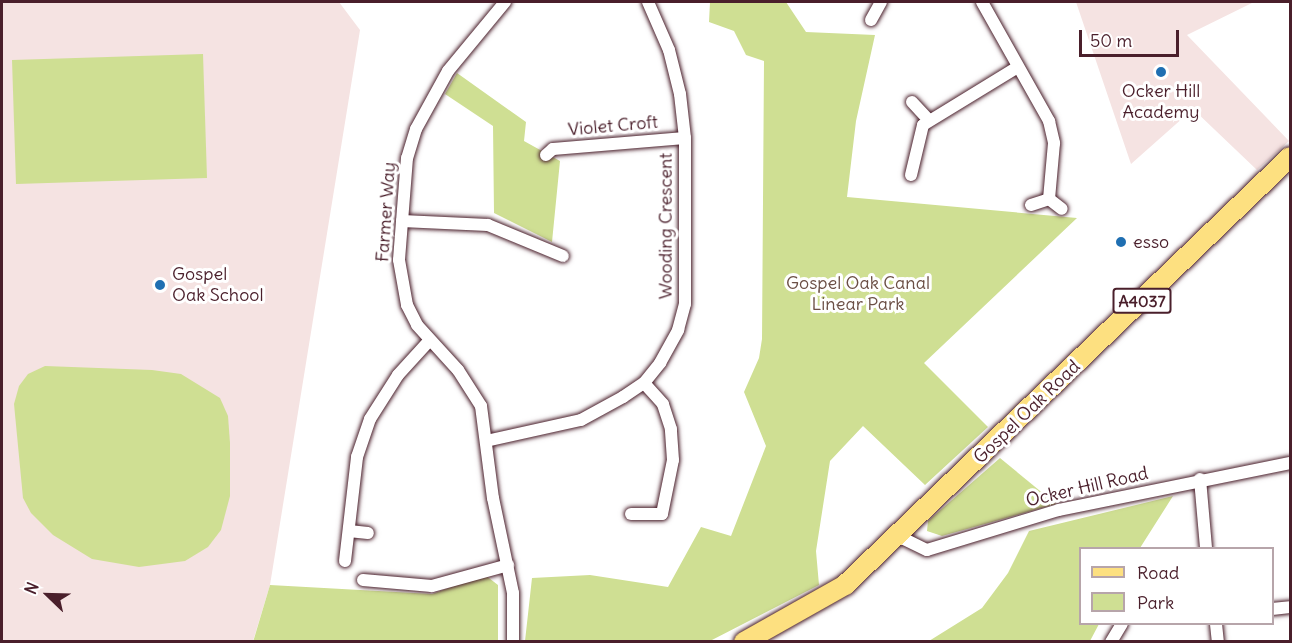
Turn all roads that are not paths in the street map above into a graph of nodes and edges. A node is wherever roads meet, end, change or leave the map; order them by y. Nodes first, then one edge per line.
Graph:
1 (505, 2) edge
2 (648, 2) edge
3 (880, 2) edge
4 (982, 2) edge
5 (871, 20) dead end
6 (1016, 68) junction
7 (912, 102) dead end
8 (929, 120) junction
9 (685, 138) junction
10 (546, 155) dead end
11 (1290, 157) edge
12 (911, 175) dead end
13 (1049, 199) junction
14 (1031, 205) dead end
15 (1062, 209) dead end
16 (402, 221) junction
17 (563, 256) dead end
18 (428, 342) junction
19 (644, 383) junction
20 (486, 441) junction
21 (1290, 463) edge
22 (1200, 479) junction
23 (631, 514) dead end
24 (349, 531) junction
25 (368, 533) dead end
26 (898, 536) junction
27 (1206, 547) edge
28 (345, 561) dead end
29 (508, 565) junction
30 (363, 580) dead end
31 (1290, 607) edge
32 (1274, 609) edge
33 (1121, 625) edge
34 (1216, 625) edge
35 (513, 642) edge
36 (744, 642) edge
37 (1111, 642) edge
38 (1218, 642) edge

1 - 16 street, Farmer Way
2 - 9 street, Wooding Crescent
3 - 5 street
4 - 6 street
6 - 8 street
6 - 13 street
7 - 8 street
8 - 12 street
9 - 10 street, Violet Croft
9 - 19 street, Wooding Crescent
11 - 26 main road, Gospel Oak Road / A4037
13 - 14 street
13 - 15 street
16 - 17 street
16 - 18 street, Farmer Way
18 - 20 street, Farmer Way
18 - 24 street
19 - 20 street, Wooding Crescent
19 - 23 street
20 - 29 street, Farmer Way
21 - 22 street, Ocker Hill Road
22 - 26 street, Ocker Hill Road
22 - 27 street
24 - 25 street
24 - 28 street
26 - 36 main road, Gospel Oak Road / A4037
29 - 30 street
29 - 35 street, Farmer Way
31 - 32 street
33 - 37 street
34 - 38 street

